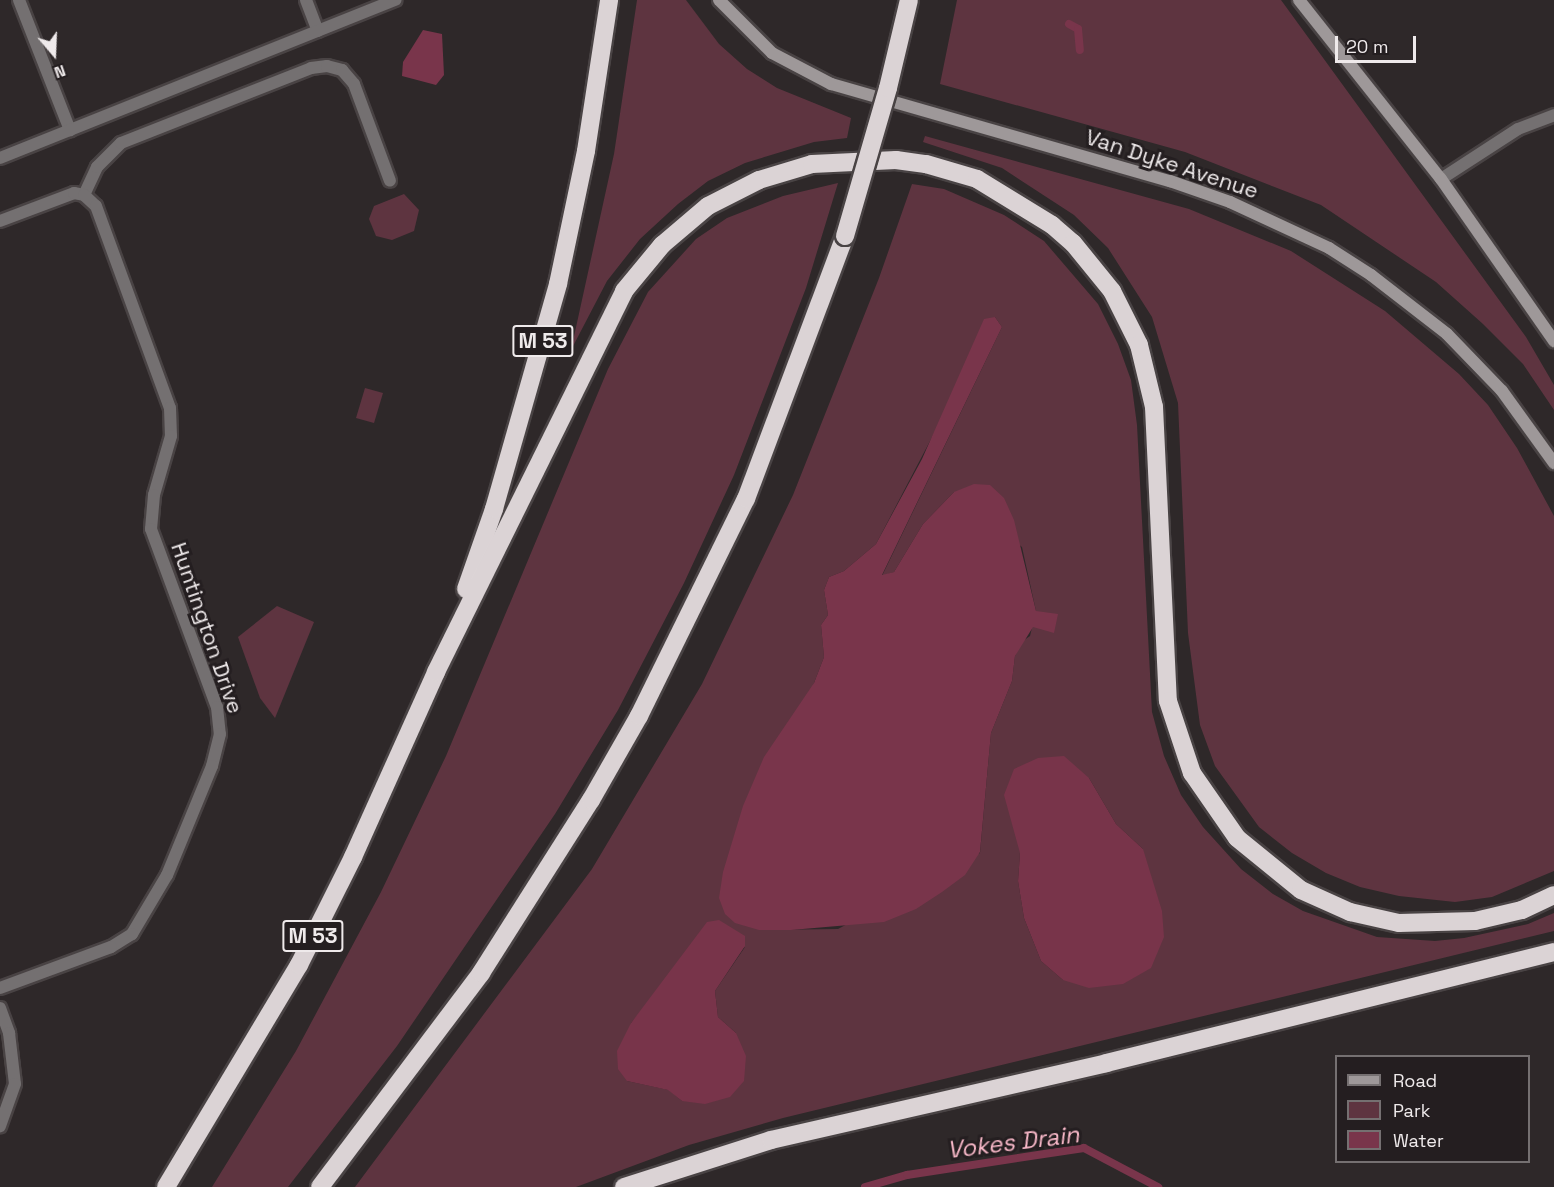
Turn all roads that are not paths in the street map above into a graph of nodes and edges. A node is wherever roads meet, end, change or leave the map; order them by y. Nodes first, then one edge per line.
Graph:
1 (19, 0) edge
2 (306, 0) edge
3 (396, 0) edge
4 (609, 0) edge
5 (719, 0) edge
6 (909, 0) edge
7 (1299, 0) edge
8 (318, 32) junction
9 (1554, 115) edge
10 (70, 130) junction
11 (0, 158) edge
12 (1442, 179) junction
13 (390, 181) dead end
14 (84, 195) junction
15 (0, 221) edge
16 (1554, 341) edge
17 (1554, 463) edge
18 (435, 672) junction
19 (1554, 895) edge
20 (1554, 952) edge
21 (0, 988) edge
22 (0, 1008) edge
23 (0, 1126) edge
24 (165, 1187) edge
25 (320, 1187) edge
26 (624, 1187) edge

1 - 10 street
2 - 8 street
3 - 8 street
4 - 18 highway, M 53
5 - 17 main road, Van Dyke Avenue
6 - 25 highway, bridge
7 - 12 main road
8 - 10 street
9 - 12 street
10 - 11 street
12 - 16 main road
13 - 14 street
14 - 15 street
14 - 21 street, Huntington Drive
18 - 19 highway
18 - 24 highway, M 53
20 - 26 highway
22 - 23 street

